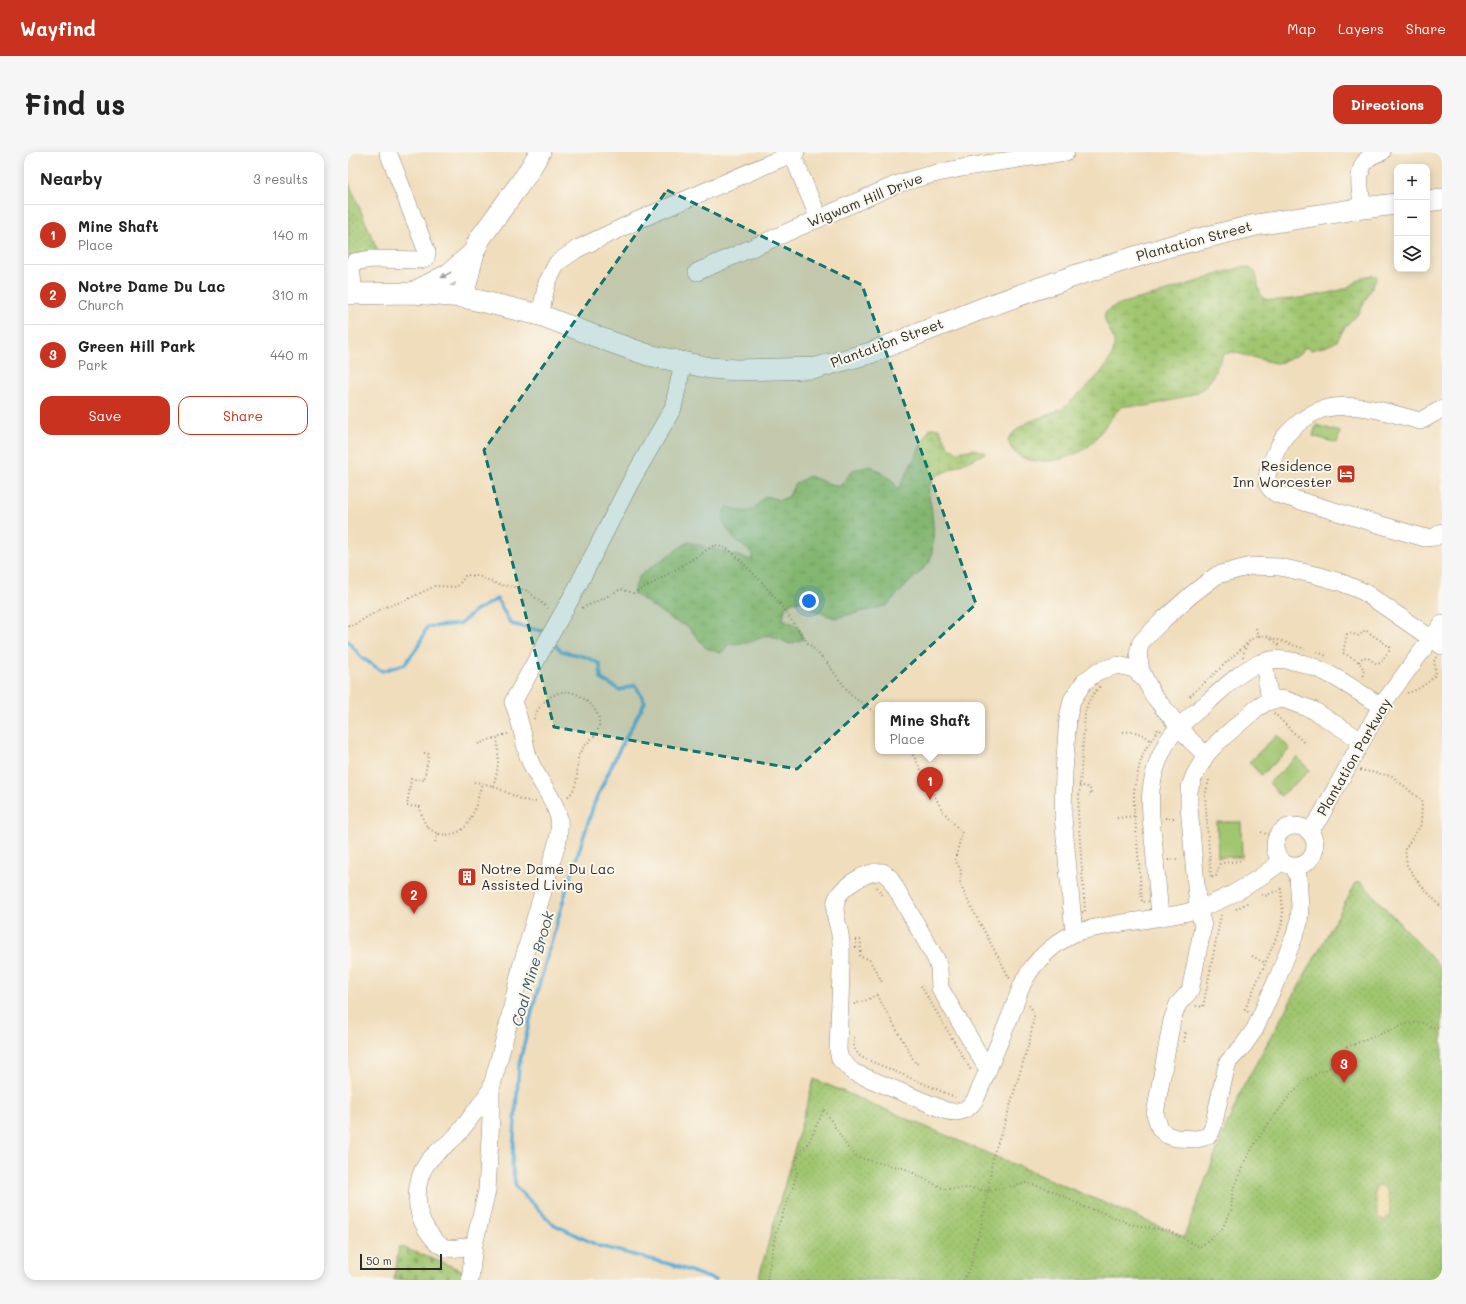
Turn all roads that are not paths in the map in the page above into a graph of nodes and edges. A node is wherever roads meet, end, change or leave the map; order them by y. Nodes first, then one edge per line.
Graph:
1 (388, 152) edge
2 (540, 152) edge
3 (1066, 152) edge
4 (1382, 152) edge
5 (794, 153) edge
6 (1442, 199) edge
7 (1430, 201) edge
8 (1394, 204) edge
9 (1363, 208) junction
10 (819, 218) junction
11 (474, 252) junction
12 (351, 261) edge
13 (697, 272) dead end
14 (413, 292) junction
15 (351, 294) edge
16 (463, 296) junction
17 (540, 315) junction
18 (682, 363) junction
19 (1438, 417) edge
20 (1442, 532) edge
21 (1442, 624) edge
22 (1437, 646) edge
23 (1264, 662) junction
24 (1144, 680) junction
25 (1270, 701) junction
26 (1381, 706) junction
27 (1179, 726) junction
28 (1362, 741) junction
29 (1206, 755) junction
30 (1309, 832) junction
31 (1288, 864) junction
32 (1198, 908) junction
33 (1160, 916) junction
34 (1074, 933) junction
35 (988, 1070) junction
36 (491, 1089) junction
37 (474, 1245) junction
38 (474, 1279) edge

1 - 12 street
2 - 11 main road
3 - 10 street, Wigwam Hill Drive
4 - 9 street
5 - 10 street
5 - 17 street
6 - 7 main road
8 - 9 main road, Plantation Street
9 - 18 main road, Plantation Street
10 - 13 street, Wigwam Hill Drive
11 -> 14 main road
11 - 16 main road
12 - 15 street
14 - 15 main road, Plantation Street
14 - 16 main road, Plantation Street
16 - 17 main road, Plantation Street
17 - 18 main road, Plantation Street
18 - 36 street
19 - 20 street
21 - 22 street, Plantation Parkway
22 - 24 street
22 - 26 street, Plantation Parkway
23 - 25 street
23 - 26 street
23 - 27 street
24 - 27 street
24 - 34 street
25 - 28 street
25 - 29 street
26 - 28 street, Plantation Parkway
27 - 29 street
27 - 33 street
28 - 30 street, Plantation Parkway
29 - 32 street
30 - 31 street, Plantation Parkway
30 - 31 street, Plantation Parkway
31 - 32 street
31 - 32 street
32 - 33 street
33 - 34 street
34 - 35 street
35 - 35 street
36 - 37 street
36 - 37 street
37 - 38 street

